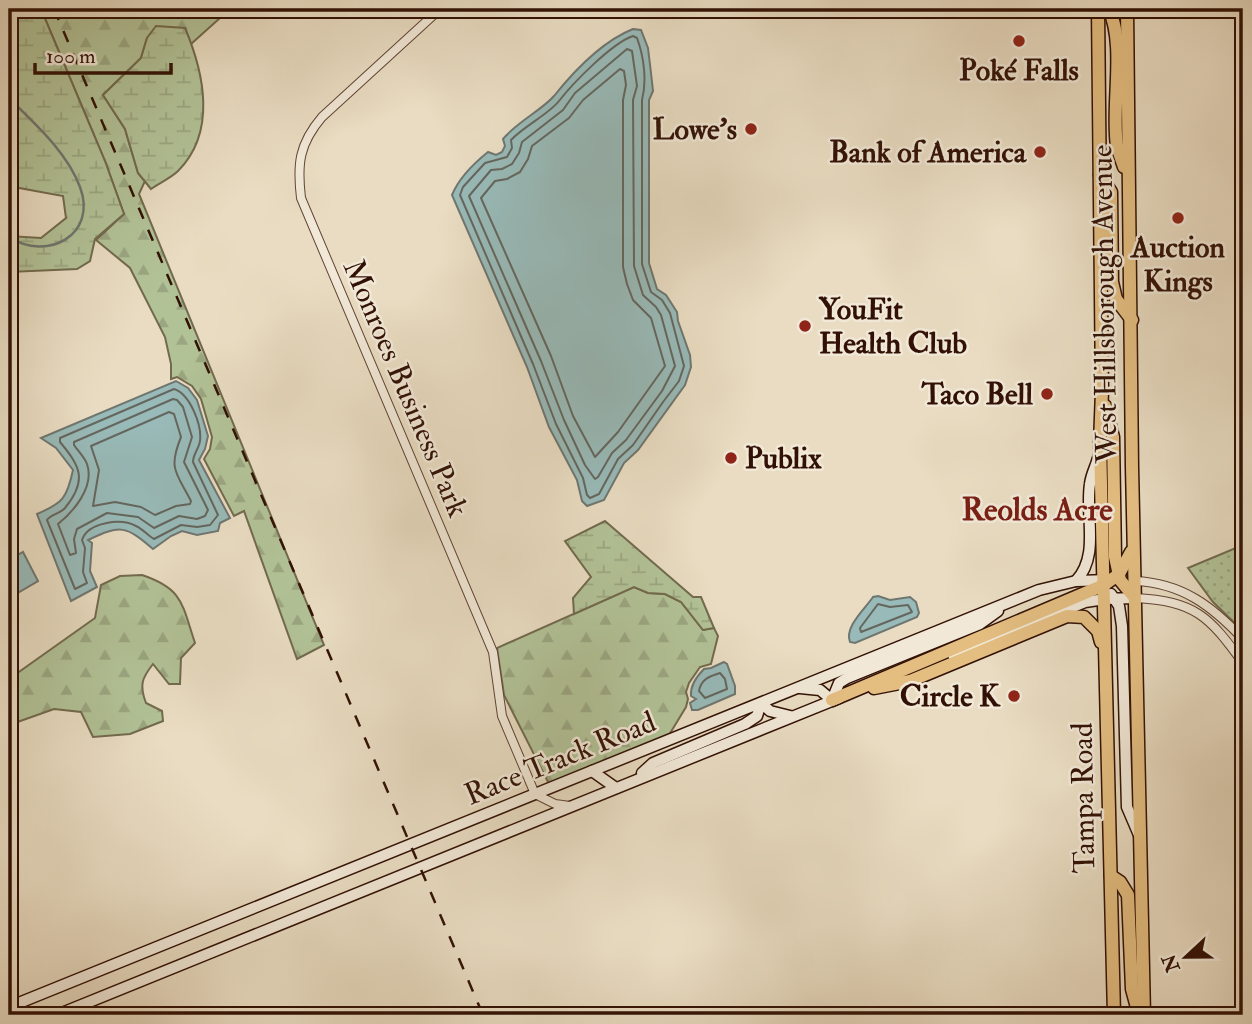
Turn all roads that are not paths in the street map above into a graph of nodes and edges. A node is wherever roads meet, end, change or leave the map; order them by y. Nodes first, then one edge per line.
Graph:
1 (440, 9) edge
2 (1098, 9) edge
3 (1109, 9) edge
4 (1120, 9) edge
5 (1127, 9) edge
6 (1127, 24) junction
7 (1100, 174) junction
8 (1129, 181) junction
9 (1132, 320) junction
10 (1102, 391) junction
11 (1100, 452) junction
12 (1134, 546) junction
13 (1076, 581) junction
14 (1135, 581) junction
15 (1109, 586) junction
16 (1135, 598) junction
17 (1012, 601) junction
18 (1243, 639) edge
19 (1243, 645) edge
20 (1235, 652) junction
21 (1105, 656) junction
22 (1243, 663) edge
23 (796, 688) junction
24 (874, 688) junction
25 (832, 699) junction
26 (761, 703) junction
27 (793, 716) junction
28 (592, 771) junction
29 (635, 780) junction
30 (616, 788) junction
31 (535, 794) junction
32 (570, 806) junction
33 (1141, 841) junction
34 (1111, 876) junction
35 (9, 1007) edge
36 (57, 1015) edge
37 (1114, 1015) edge
38 (1142, 1015) edge

1 - 31 street, Monroes Business Park
2 - 7 main road, West Hillsborough Avenue
3 - 8 main road
4 - 6 main road
5 - 6 main road, West Hillsborough Avenue
6 - 8 main road, West Hillsborough Avenue
7 - 9 main road
7 - 10 main road, West Hillsborough Avenue
8 - 9 main road, West Hillsborough Avenue
9 - 12 main road, West Hillsborough Avenue
10 - 11 main road, West Hillsborough Avenue
10 - 15 main road
11 - 13 main road
11 - 15 main road, West Hillsborough Avenue
12 - 14 main road, West Hillsborough Avenue
12 - 15 main road
13 - 15 main road, Race Track Road
13 - 17 main road, Race Track Road
14 - 15 main road, Race Track Road
14 - 16 main road, West Hillsborough Avenue
14 - 18 street
15 - 16 main road
15 - 21 main road, Tampa Road
15 - 24 main road, Race Track Road
15 - 25 main road
15 - 33 main road
16 - 20 street
16 - 33 main road, Tampa Road
17 - 23 main road, Race Track Road
17 - 25 main road
19 - 20 street
20 - 22 street
21 - 24 main road
21 - 34 main road, Tampa Road
23 - 25 main road
23 - 26 main road, Race Track Road
24 - 25 main road, Race Track Road
25 - 27 main road, Race Track Road
26 - 27 main road
26 - 28 main road, Race Track Road
26 - 29 main road
27 - 29 main road, Race Track Road
28 - 30 main road
28 - 31 main road, Race Track Road
29 - 30 main road, Race Track Road
30 - 32 main road, Race Track Road
31 - 32 street
31 - 35 main road, Race Track Road
32 - 36 main road, Race Track Road
33 - 38 main road, Tampa Road
34 - 37 main road, Tampa Road
34 - 38 main road

